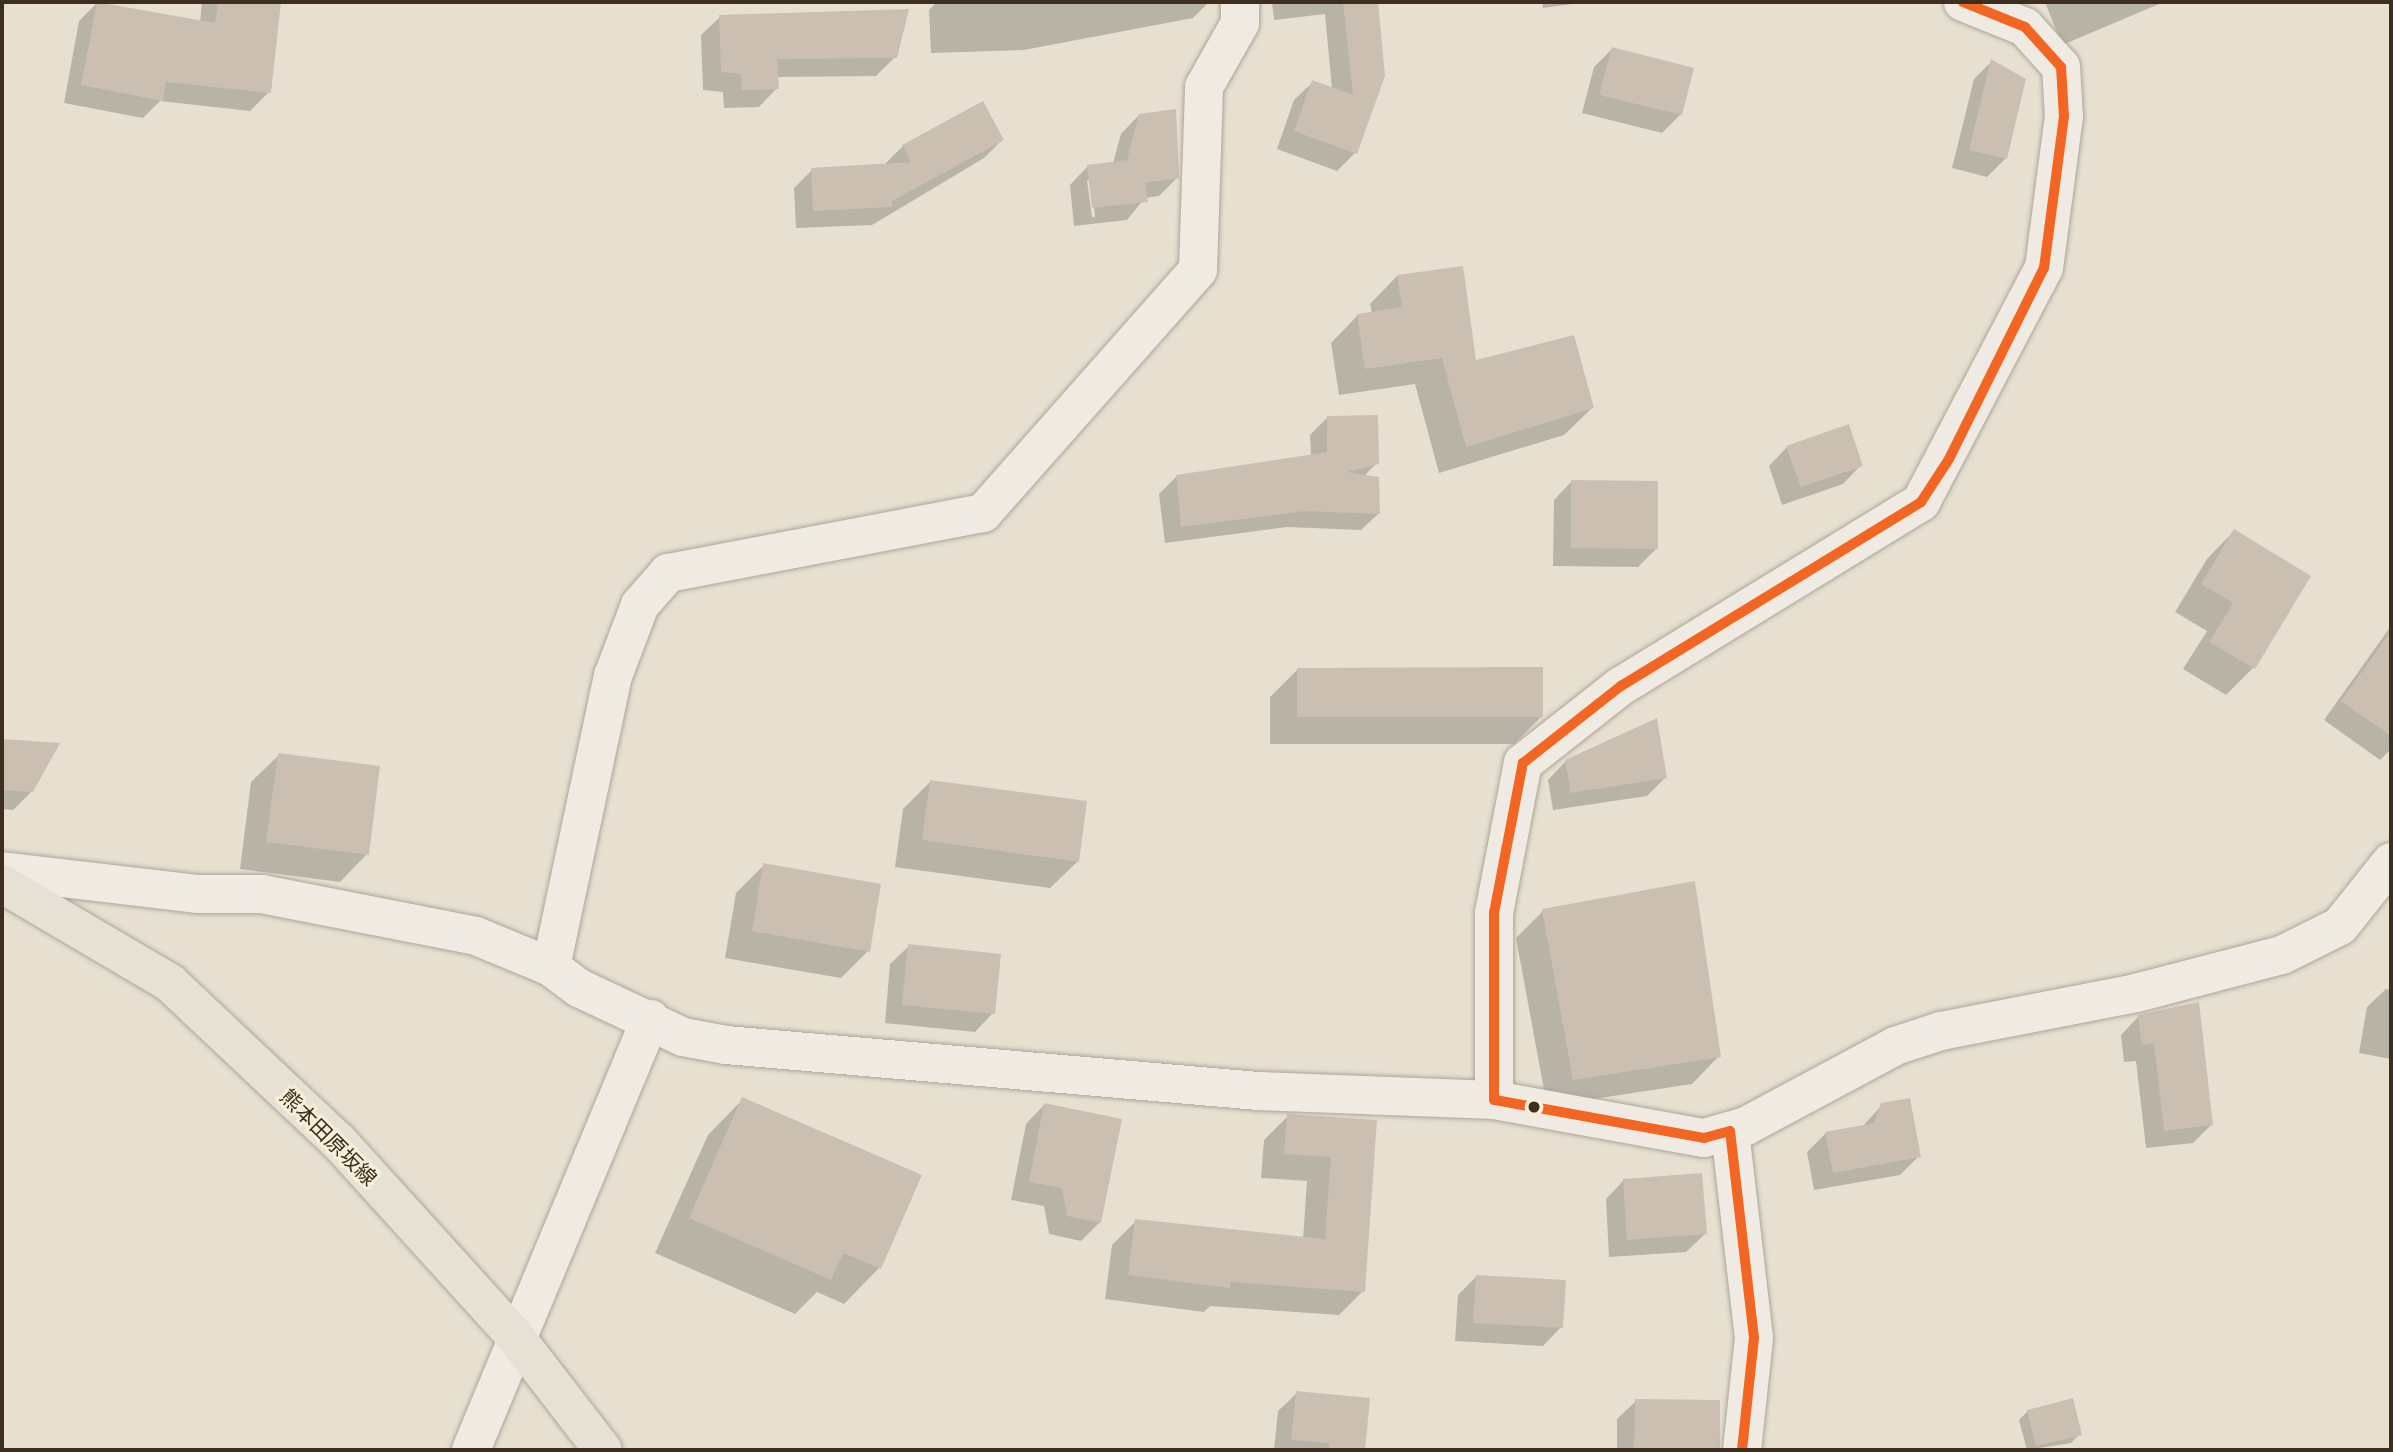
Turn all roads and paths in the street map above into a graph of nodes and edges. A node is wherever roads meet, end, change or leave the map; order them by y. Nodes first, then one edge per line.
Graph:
1 (1240, 2) edge
2 (1963, 2) edge
3 (2391, 862) edge
4 (2, 871) edge
5 (2, 884) edge
6 (551, 967) junction
7 (650, 1019) junction
8 (1494, 1100) junction
9 (1730, 1131) junction
10 (514, 1335) junction
11 (471, 1450) edge
12 (603, 1450) edge
13 (1742, 1450) edge

1 - 6 street
2 - 8 street
3 - 9 street
4 - 6 street
5 - 10 main road, 熊本田原坂線
6 - 7 street
7 - 8 street
7 - 10 street
8 - 9 street
9 - 13 street
10 - 11 street
10 - 12 main road, 熊本田原坂線

